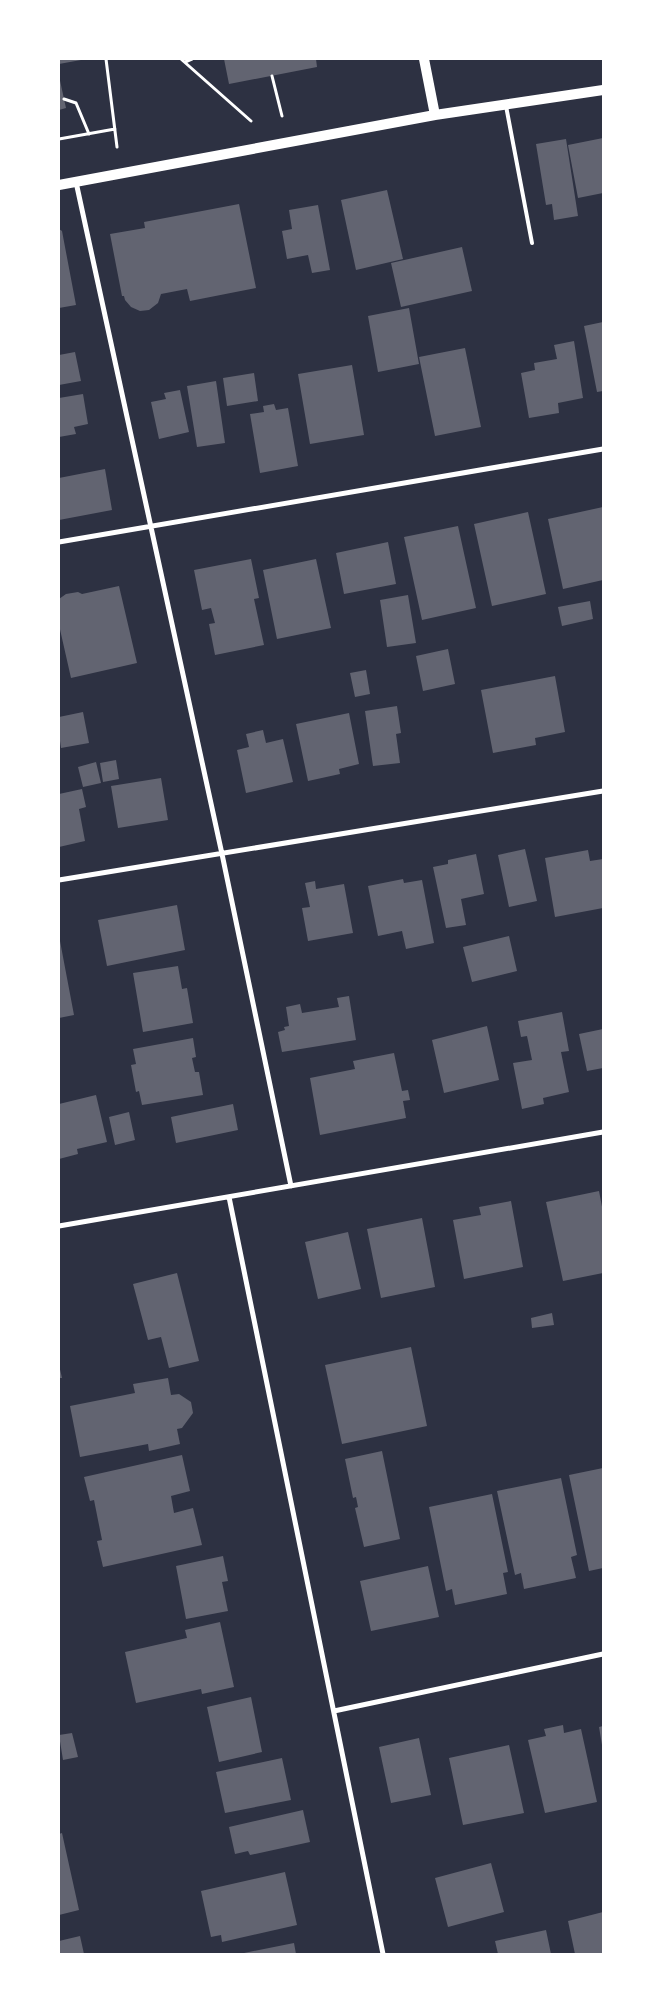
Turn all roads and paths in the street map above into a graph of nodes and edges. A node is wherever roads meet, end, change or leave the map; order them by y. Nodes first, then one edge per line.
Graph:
1 (106, 59) edge
2 (181, 59) edge
3 (192, 59) edge
4 (424, 59) edge
5 (185, 62) junction
6 (272, 76) dead end
7 (603, 90) edge
8 (64, 99) dead end
9 (506, 106) junction
10 (435, 115) junction
11 (282, 116) dead end
12 (251, 121) dead end
13 (115, 129) junction
14 (88, 134) junction
15 (59, 139) edge
16 (117, 147) dead end
17 (76, 182) junction
18 (59, 185) edge
19 (532, 243) dead end
20 (603, 449) edge
21 (151, 528) junction
22 (59, 542) edge
23 (603, 791) edge
24 (222, 854) junction
25 (59, 880) edge
26 (603, 1132) edge
27 (291, 1186) junction
28 (228, 1196) junction
29 (59, 1226) edge
30 (603, 1654) edge
31 (334, 1711) junction
32 (383, 1954) edge

1 - 13 path
2 - 5 path
3 - 5 path
4 - 10 main road
5 - 12 path
6 - 11 path
7 - 9 main road
8 - 14 path
9 - 10 main road
9 - 19 lane
10 - 17 main road
13 - 14 path
13 - 16 path
14 - 15 path
17 - 18 main road
17 - 21 street
20 - 21 street
21 - 22 street
21 - 24 street
23 - 24 street
24 - 25 street
24 - 27 street
26 - 27 street
27 - 28 street
28 - 29 street
28 - 31 street
30 - 31 street
31 - 32 street

